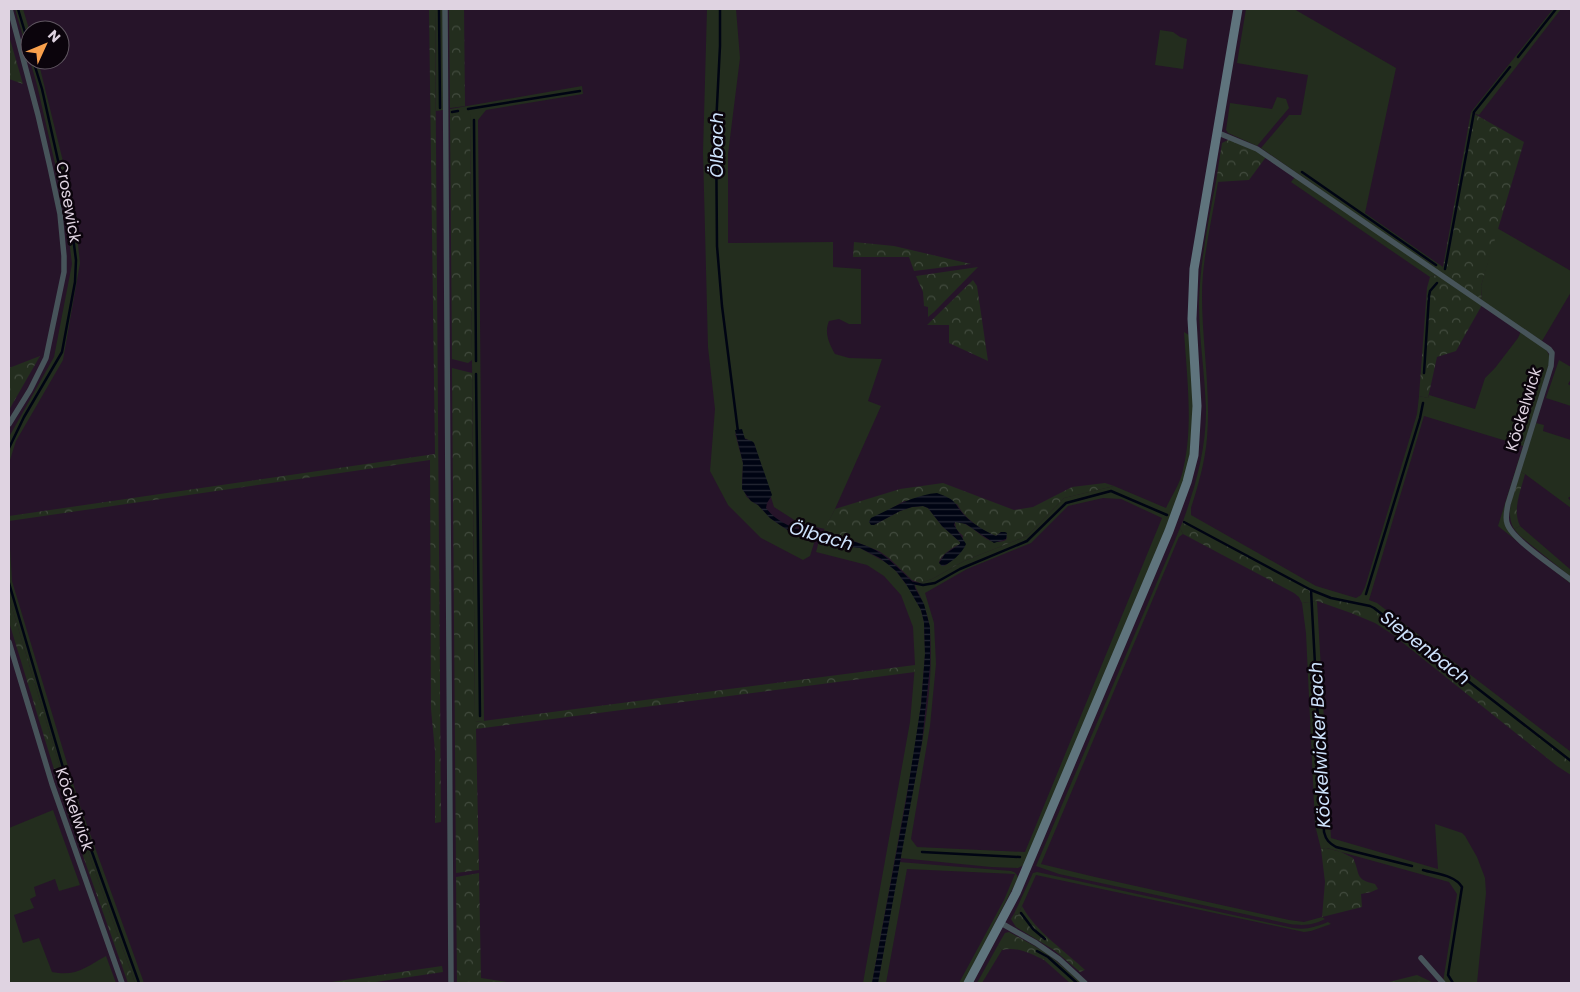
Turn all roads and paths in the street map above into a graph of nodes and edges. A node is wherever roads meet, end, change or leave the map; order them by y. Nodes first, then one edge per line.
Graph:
1 (10, 9) edge
2 (445, 9) edge
3 (1238, 9) edge
4 (1216, 132) junction
5 (9, 424) edge
6 (1571, 580) edge
7 (9, 642) edge
8 (1001, 923) junction
9 (1421, 958) dead end
10 (122, 983) edge
11 (451, 983) edge
12 (968, 983) edge
13 (1086, 983) edge
14 (1442, 983) edge

1 - 5 street, Crosewick
2 - 11 street
3 - 4 main road
4 - 6 street, Köckelwick
4 - 8 main road
7 - 10 street, Köckelwick
8 - 12 main road
8 - 13 street
9 - 14 street

